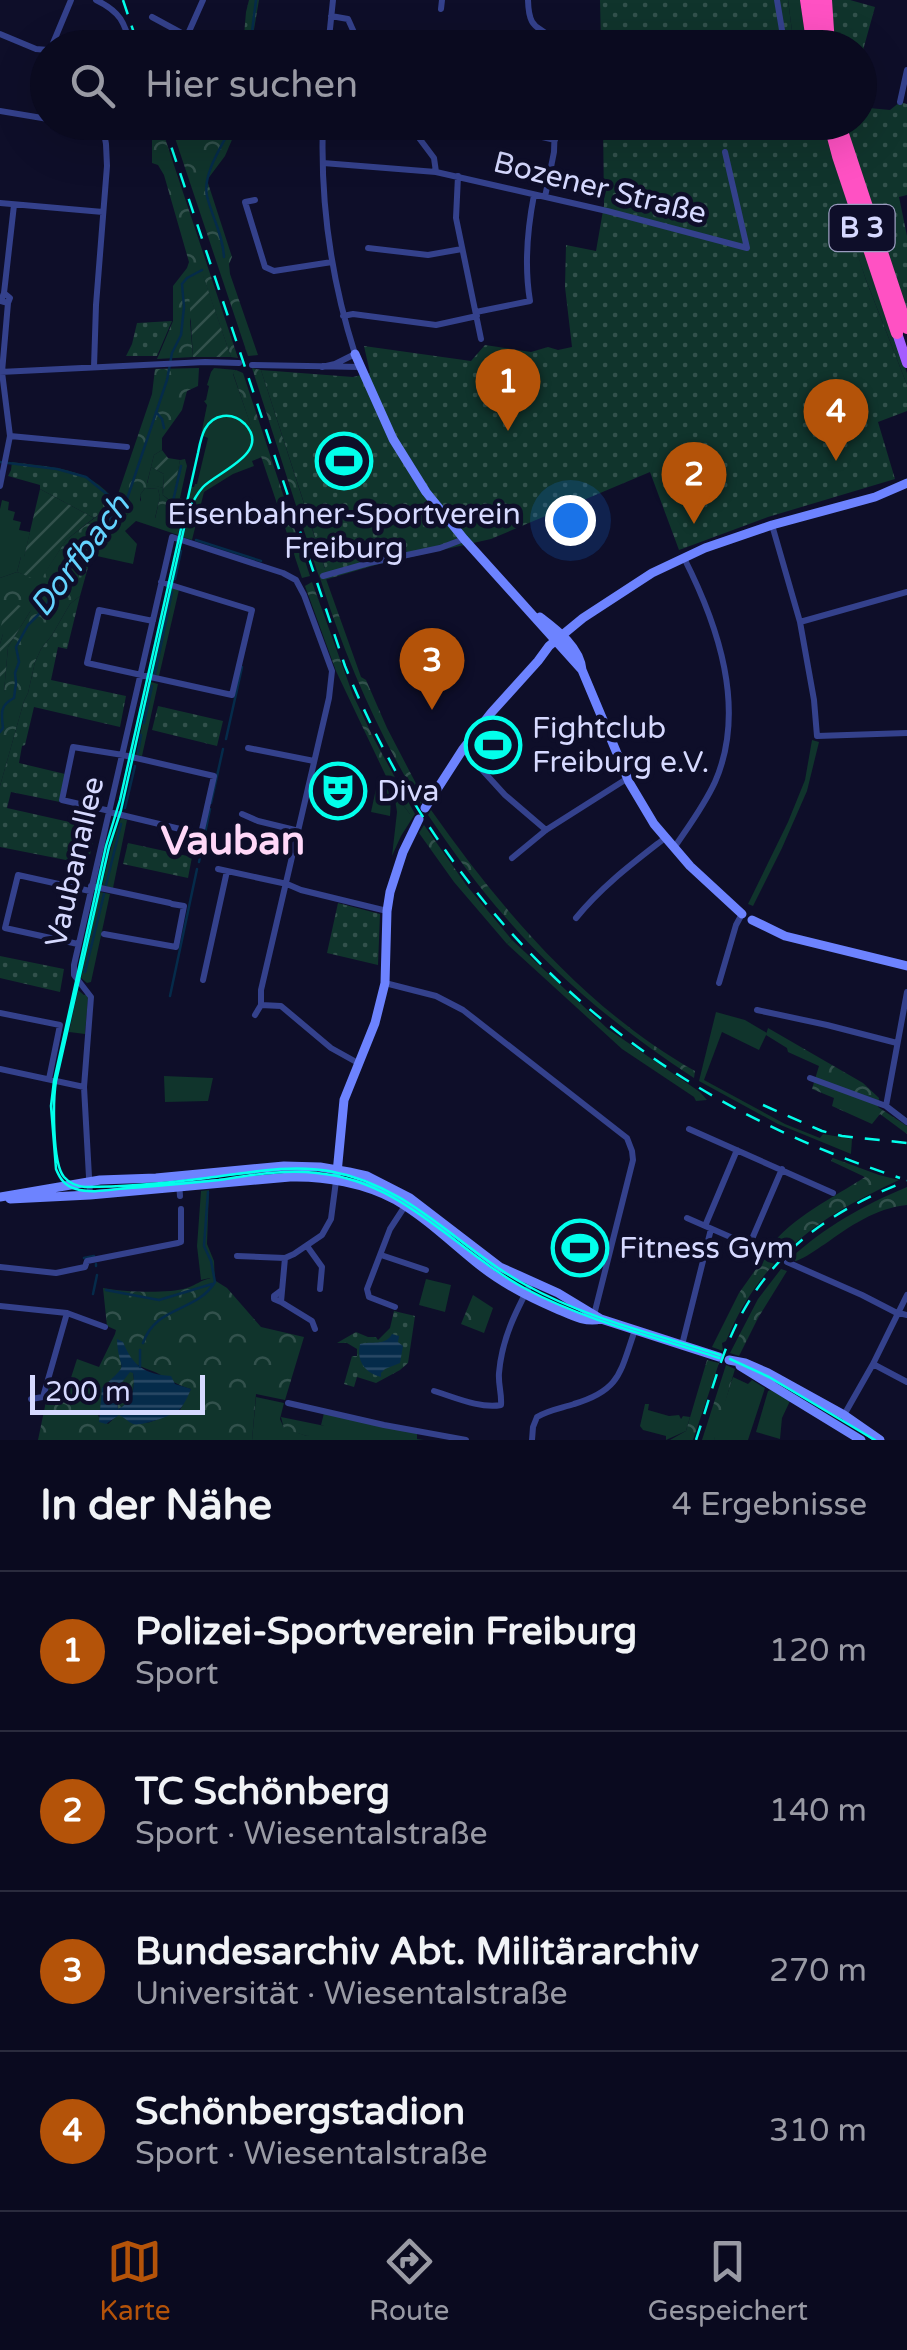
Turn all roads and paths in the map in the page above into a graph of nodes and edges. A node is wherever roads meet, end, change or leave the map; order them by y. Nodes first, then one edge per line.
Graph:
1 (70, 0) edge
2 (96, 0) edge
3 (203, 0) edge
4 (334, 0) edge
5 (528, 0) edge
6 (777, 0) edge
7 (806, 0) edge
8 (816, 0) edge
9 (826, 0) edge
10 (152, 16) dead end
11 (330, 16) junction
12 (57, 30) edge
13 (125, 30) edge
14 (176, 30) edge
15 (190, 30) edge
16 (329, 30) edge
17 (353, 30) edge
18 (540, 30) edge
19 (782, 30) edge
20 (810, 30) edge
21 (822, 30) edge
22 (826, 30) edge
23 (0, 34) edge
24 (30, 46) edge
25 (907, 70) edge
26 (900, 102) dead end
27 (0, 112) edge
28 (30, 116) edge
29 (105, 140) edge
30 (323, 140) edge
31 (420, 140) edge
32 (555, 140) edge
33 (834, 140) edge
34 (844, 140) edge
35 (725, 152) dead end
36 (322, 163) junction
37 (436, 172) junction
38 (458, 176) junction
39 (534, 195) junction
40 (544, 197) junction
41 (255, 200) dead end
42 (0, 203) edge
43 (14, 204) junction
44 (103, 212) junction
45 (368, 248) dead end
46 (462, 249) junction
47 (332, 262) junction
48 (3, 299) edge
49 (477, 314) junction
50 (343, 316) junction
51 (902, 330) edge
52 (482, 339) dead end
53 (355, 354) junction
54 (239, 363) dead end
55 (907, 364) edge
56 (252, 365) dead end
57 (360, 367) junction
58 (94, 368) junction
59 (322, 368) junction
60 (1, 372) edge
61 (10, 436) junction
62 (127, 447) dead end
63 (907, 483) edge
64 (0, 486) edge
65 (772, 525) junction
66 (464, 539) junction
67 (684, 557) junction
68 (323, 576) dead end
69 (161, 582) junction
70 (907, 592) edge
71 (152, 621) junction
72 (800, 622) junction
73 (560, 640) junction
74 (140, 675) junction
75 (907, 733) edge
76 (248, 748) dead end
77 (463, 749) junction
78 (123, 755) junction
79 (314, 761) junction
80 (628, 778) junction
81 (425, 808) dead end
82 (110, 812) junction
83 (242, 814) dead end
84 (419, 819) dead end
85 (299, 830) junction
86 (546, 830) junction
87 (665, 838) junction
88 (674, 848) junction
89 (512, 858) dead end
90 (287, 884) junction
91 (91, 889) junction
92 (387, 911) junction
93 (747, 917) junction
94 (576, 918) dead end
95 (104, 934) dead end
96 (78, 944) junction
97 (907, 966) edge
98 (203, 980) dead end
99 (385, 983) junction
100 (719, 983) dead end
101 (907, 992) edge
102 (261, 1005) junction
103 (757, 1010) dead end
104 (0, 1012) edge
105 (255, 1015) dead end
106 (897, 1043) junction
107 (358, 1063) junction
108 (0, 1069) edge
109 (810, 1078) dead end
110 (49, 1080) junction
111 (84, 1087) junction
112 (886, 1106) junction
113 (907, 1122) edge
114 (689, 1129) dead end
115 (737, 1150) junction
116 (782, 1169) junction
117 (190, 1174) junction
118 (167, 1176) junction
119 (334, 1176) junction
120 (89, 1181) junction
121 (52, 1188) junction
122 (179, 1188) junction
123 (833, 1193) dead end
124 (90, 1196) junction
125 (0, 1198) edge
126 (41, 1198) junction
127 (405, 1206) junction
128 (181, 1209) dead end
129 (686, 1218) dead end
130 (708, 1228) junction
131 (307, 1246) junction
132 (749, 1246) junction
133 (381, 1255) junction
134 (237, 1256) dead end
135 (285, 1258) junction
136 (778, 1258) dead end
137 (787, 1262) dead end
138 (0, 1267) edge
139 (426, 1270) dead end
140 (532, 1281) junction
141 (320, 1289) dead end
142 (526, 1294) junction
143 (907, 1296) edge
144 (0, 1306) edge
145 (395, 1307) dead end
146 (67, 1313) junction
147 (903, 1314) edge
148 (598, 1318) junction
149 (104, 1327) dead end
150 (315, 1329) dead end
151 (635, 1330) junction
152 (682, 1345) junction
153 (728, 1360) junction
154 (874, 1364) junction
155 (907, 1382) edge
156 (434, 1391) dead end
157 (31, 1399) dead end
158 (288, 1403) dead end
159 (844, 1415) junction
160 (838, 1427) junction
161 (466, 1440) edge
162 (532, 1440) edge
163 (862, 1440) edge
164 (880, 1440) edge

1 - 12 street
2 - 13 street
3 - 15 street
4 - 11 street
5 - 18 street
6 - 19 street
7 - 20 highway
8 - 21 highway
9 - 22 highway
10 - 14 street
11 - 16 street
11 - 17 street
23 - 24 street
25 - 26 street
27 - 28 street
29 - 44 street
30 - 36 street
31 - 37 street
32 - 40 street
33 - 51 highway, B 3
34 - 51 highway, B 3
35 - 40 street, Bozener Straße
36 - 37 street, Bozener Straße
36 - 47 street
37 - 38 street, Bozener Straße
38 - 39 street, Bozener Straße
38 - 46 street
39 - 40 street, Bozener Straße
39 - 49 street
41 - 47 street
42 - 43 street
43 - 44 street
43 - 48 street
44 - 58 street
45 - 46 street
46 - 49 street
47 - 50 street
48 - 60 street
49 - 50 street
49 - 52 street
50 - 53 street
51 - 55 main road, B 3
53 - 57 main road
53 - 59 street
54 - 58 street
56 - 59 street
57 - 59 street
57 - 66 main road
58 - 60 street
60 - 61 street
61 - 62 street
61 - 64 street
63 - 65 main road
65 - 67 main road
65 - 72 street
66 - 68 street
66 - 73 main road
67 - 73 main road
67 - 88 street
69 - 71 street, Vaubanallee
69 - 74 street
69 - 79 street, Vaubanallee
70 - 72 street
71 - 74 street, Vaubanallee
71 - 74 street
72 - 75 street
73 - 77 main road
73 - 80 main road
74 - 78 street, Vaubanallee
76 - 79 street
77 - 81 main road
77 - 86 street
78 - 82 street, Vaubanallee
78 - 82 street
78 - 82 street
79 - 85 street
80 - 86 street
80 - 87 main road
82 - 91 street, Vaubanallee
83 - 85 street
84 - 92 main road
85 - 90 street
86 - 89 street
87 - 88 main road
87 - 94 street
88 - 93 main road
90 - 92 street
90 - 98 street
90 - 102 street
91 - 95 street
91 - 96 street, Vaubanallee
91 - 96 street
92 - 99 main road
93 - 97 main road
93 - 100 street
96 - 111 street, Vaubanallee
99 - 107 main road
99 - 148 street
101 - 106 street
102 - 105 street
102 - 107 street
103 - 106 street
104 - 110 street
106 - 112 street
107 - 119 main road
108 - 110 street
109 - 112 street
110 - 111 street
111 - 120 street, Vaubanallee
112 - 113 street
114 - 115 street
115 - 116 street
115 - 130 street
116 - 123 street
116 - 132 street
117 - 118 main road
117 - 119 main road
117 - 122 main road
118 - 120 main road
118 - 122 main road
119 - 122 main road
119 - 127 main road
119 - 131 street
119 - 140 main road
120 - 121 main road
120 - 124 street, Vaubanallee
121 - 125 main road
121 - 126 main road
122 - 124 main road
124 - 126 main road
125 - 126 main road
127 - 133 street
127 - 142 main road
128 - 138 street
129 - 130 street
130 - 132 street
130 - 152 street
131 - 135 street
131 - 141 street
132 - 136 street
133 - 139 street
133 - 145 street
134 - 135 street
135 - 150 street
137 - 147 street
140 - 142 street
140 - 148 main road
142 - 148 main road
142 - 156 street
143 - 147 street
144 - 146 street
146 - 149 street
146 - 157 street
147 - 154 street
148 - 151 main road
151 - 152 main road
151 - 162 street
152 - 153 main road
153 - 159 main road
153 - 160 main road
154 - 155 street
154 - 159 street
158 - 161 street
159 - 160 main road
159 - 164 main road
160 - 163 main road

